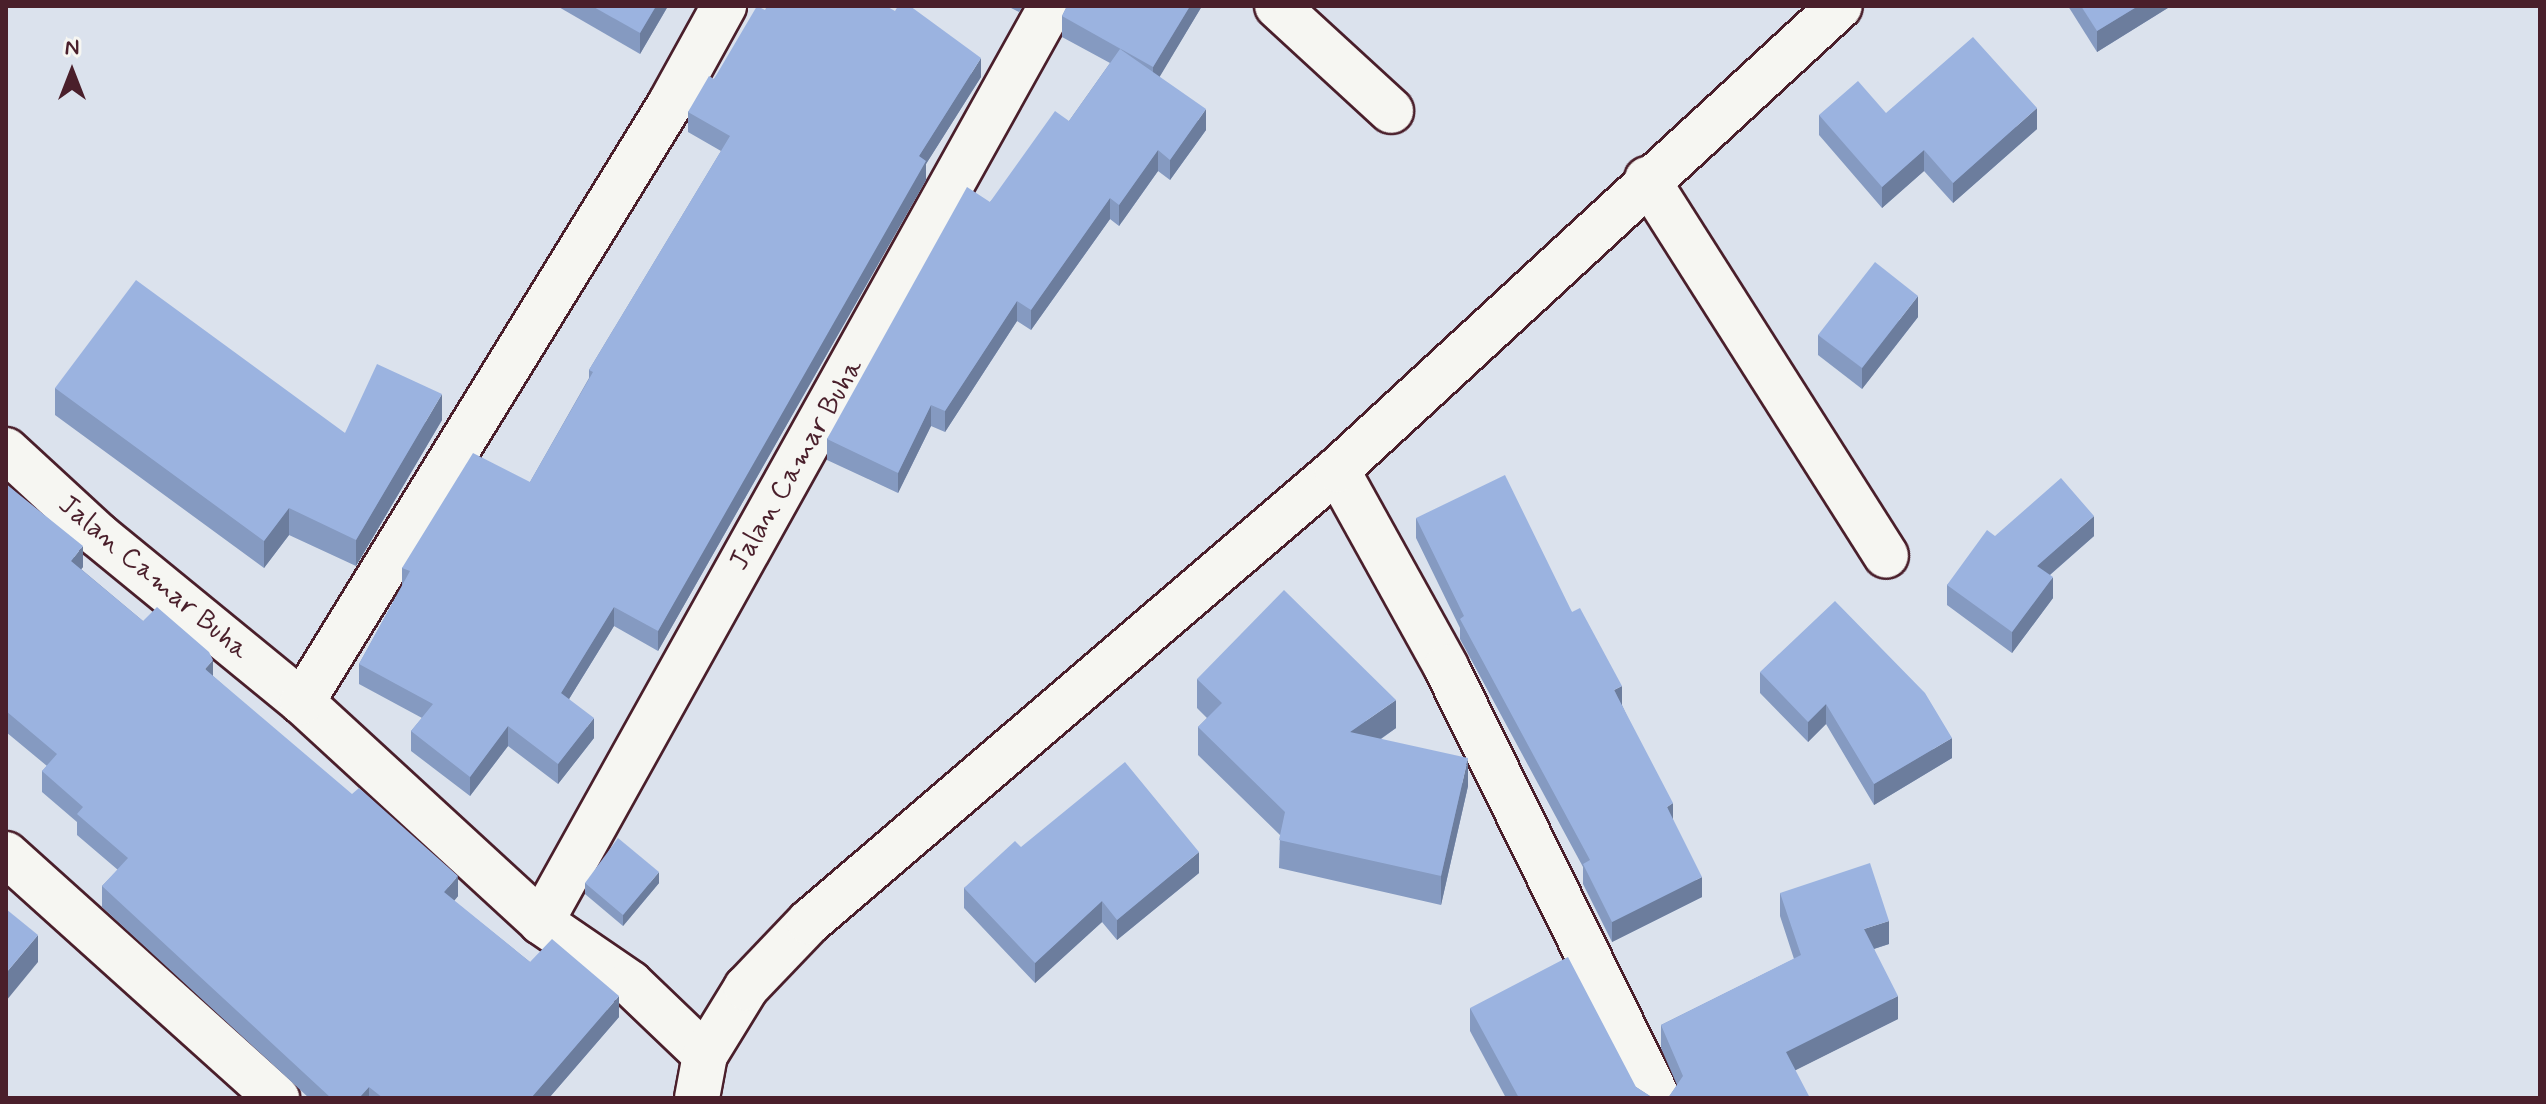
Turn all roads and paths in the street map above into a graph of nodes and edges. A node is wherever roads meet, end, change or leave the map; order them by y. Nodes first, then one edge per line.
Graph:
1 (724, 6) edge
2 (1051, 6) edge
3 (1277, 6) edge
4 (1840, 6) edge
5 (1391, 111) dead end
6 (1647, 179) junction
7 (6, 450) edge
8 (1337, 470) junction
9 (1886, 556) dead end
10 (302, 702) junction
11 (6, 854) edge
12 (541, 922) junction
13 (705, 1055) junction
14 (277, 1098) edge
15 (697, 1098) edge
16 (1658, 1098) edge

1 - 10 main road
2 - 12 main road, Jalan Camar Buha
3 - 5 main road
4 - 6 main road
6 - 8 main road
6 - 9 main road
7 - 10 main road, Jalan Camar Buha
8 - 13 main road
8 - 16 main road
10 - 12 main road, Jalan Camar Buha
11 - 14 main road
12 - 13 main road, Jalan Camar Buha
13 - 15 main road

